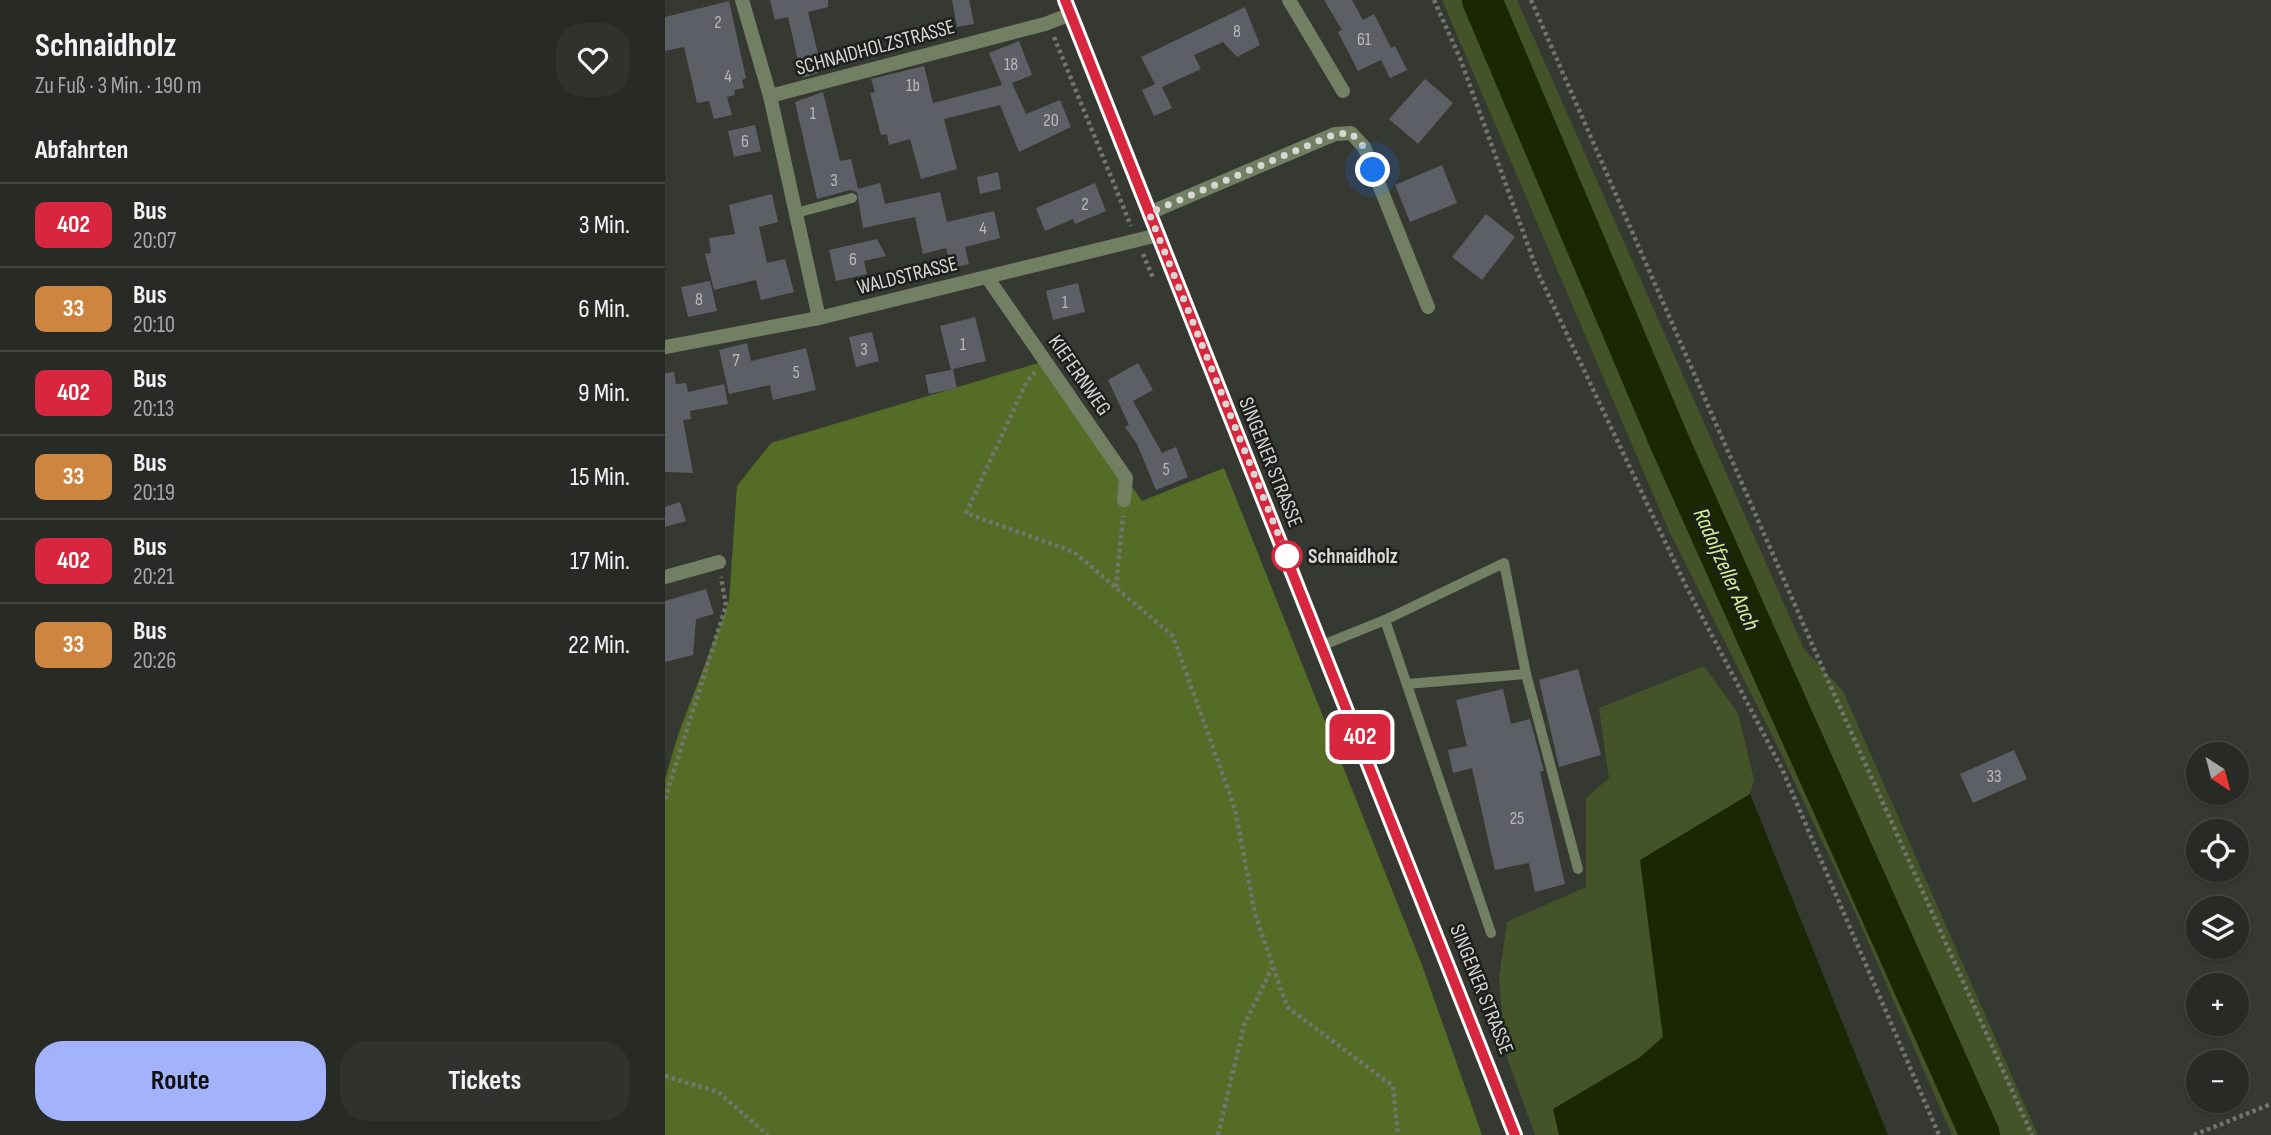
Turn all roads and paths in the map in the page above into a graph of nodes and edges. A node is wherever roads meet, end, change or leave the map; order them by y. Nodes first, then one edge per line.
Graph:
1 (742, 0) edge
2 (1289, 0) edge
3 (1434, 0) edge
4 (1531, 0) edge
5 (1068, 7) edge
6 (1343, 91) dead end
7 (770, 96) junction
8 (852, 198) dead end
9 (796, 213) junction
10 (1149, 213) junction
11 (1158, 234) junction
12 (987, 277) junction
13 (1428, 307) dead end
14 (819, 318) junction
15 (665, 347) edge
16 (1045, 361) junction
17 (1125, 499) joint
18 (719, 562) joint
19 (665, 577) edge
20 (1116, 588) junction
21 (1385, 620) junction
22 (1323, 645) junction
23 (1526, 674) junction
24 (1407, 684) junction
25 (665, 799) edge
26 (1578, 869) dead end
27 (1491, 933) dead end
28 (1272, 968) junction
29 (665, 1076) edge
30 (2271, 1104) edge
31 (768, 1135) edge
32 (1218, 1135) edge
33 (1398, 1135) edge
34 (1515, 1135) edge
35 (1939, 1135) edge
36 (2032, 1135) edge
37 (2195, 1135) edge

1 - 7 street
2 - 6 street
3 - 35 path
4 - 36 path
5 - 7 street, SCHNAIDHOLZSTRASSE
5 - 10 main road, SINGENER STRASSE
7 - 9 street
8 - 9 lane
9 - 14 street
10 - 11 main road, SINGENER STRASSE
10 - 13 street
11 - 12 street, WALDSTRASSE
11 - 22 main road, SINGENER STRASSE
12 - 14 street, WALDSTRASSE
12 - 16 street, KIEFERNWEG
14 - 15 street, WALDSTRASSE
16 - 17 street, KIEFERNWEG
16 - 20 path
17 - 20 path
18 - 19 street
18 - 25 path
20 - 28 path
21 - 22 lane
21 - 23 lane
21 - 24 lane
22 - 34 main road, SINGENER STRASSE
23 - 24 lane
23 - 26 lane
24 - 27 lane
28 - 32 path
28 - 33 path
29 - 31 path
30 - 37 path

